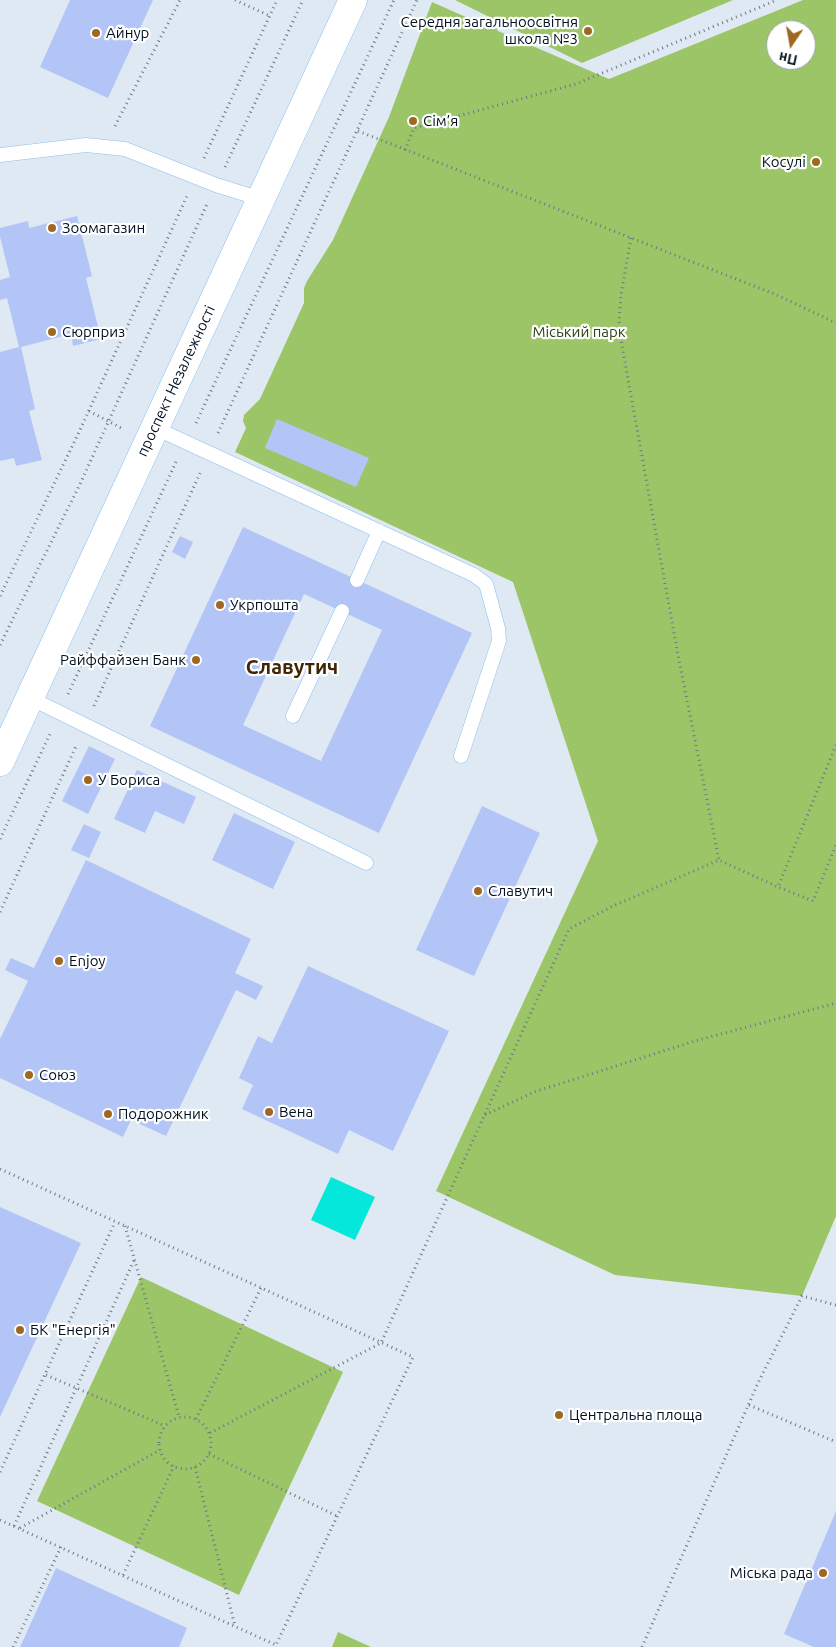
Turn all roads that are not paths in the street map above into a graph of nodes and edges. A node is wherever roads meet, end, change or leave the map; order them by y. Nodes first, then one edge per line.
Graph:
1 (352, 0) edge
2 (0, 155) edge
3 (261, 199) junction
4 (155, 428) junction
5 (379, 531) junction
6 (357, 580) dead end
7 (342, 611) dead end
8 (30, 698) junction
9 (293, 716) dead end
10 (461, 756) dead end
11 (1, 760) edge
12 (366, 863) dead end

1 - 3 street, проспект Незалежності
2 - 3 lane
3 - 4 street, проспект Незалежності
4 - 5 lane
4 - 8 street, проспект Незалежності
5 - 6 lane
5 - 10 lane
7 - 9 lane
8 - 11 street, проспект Незалежності
8 - 12 lane

